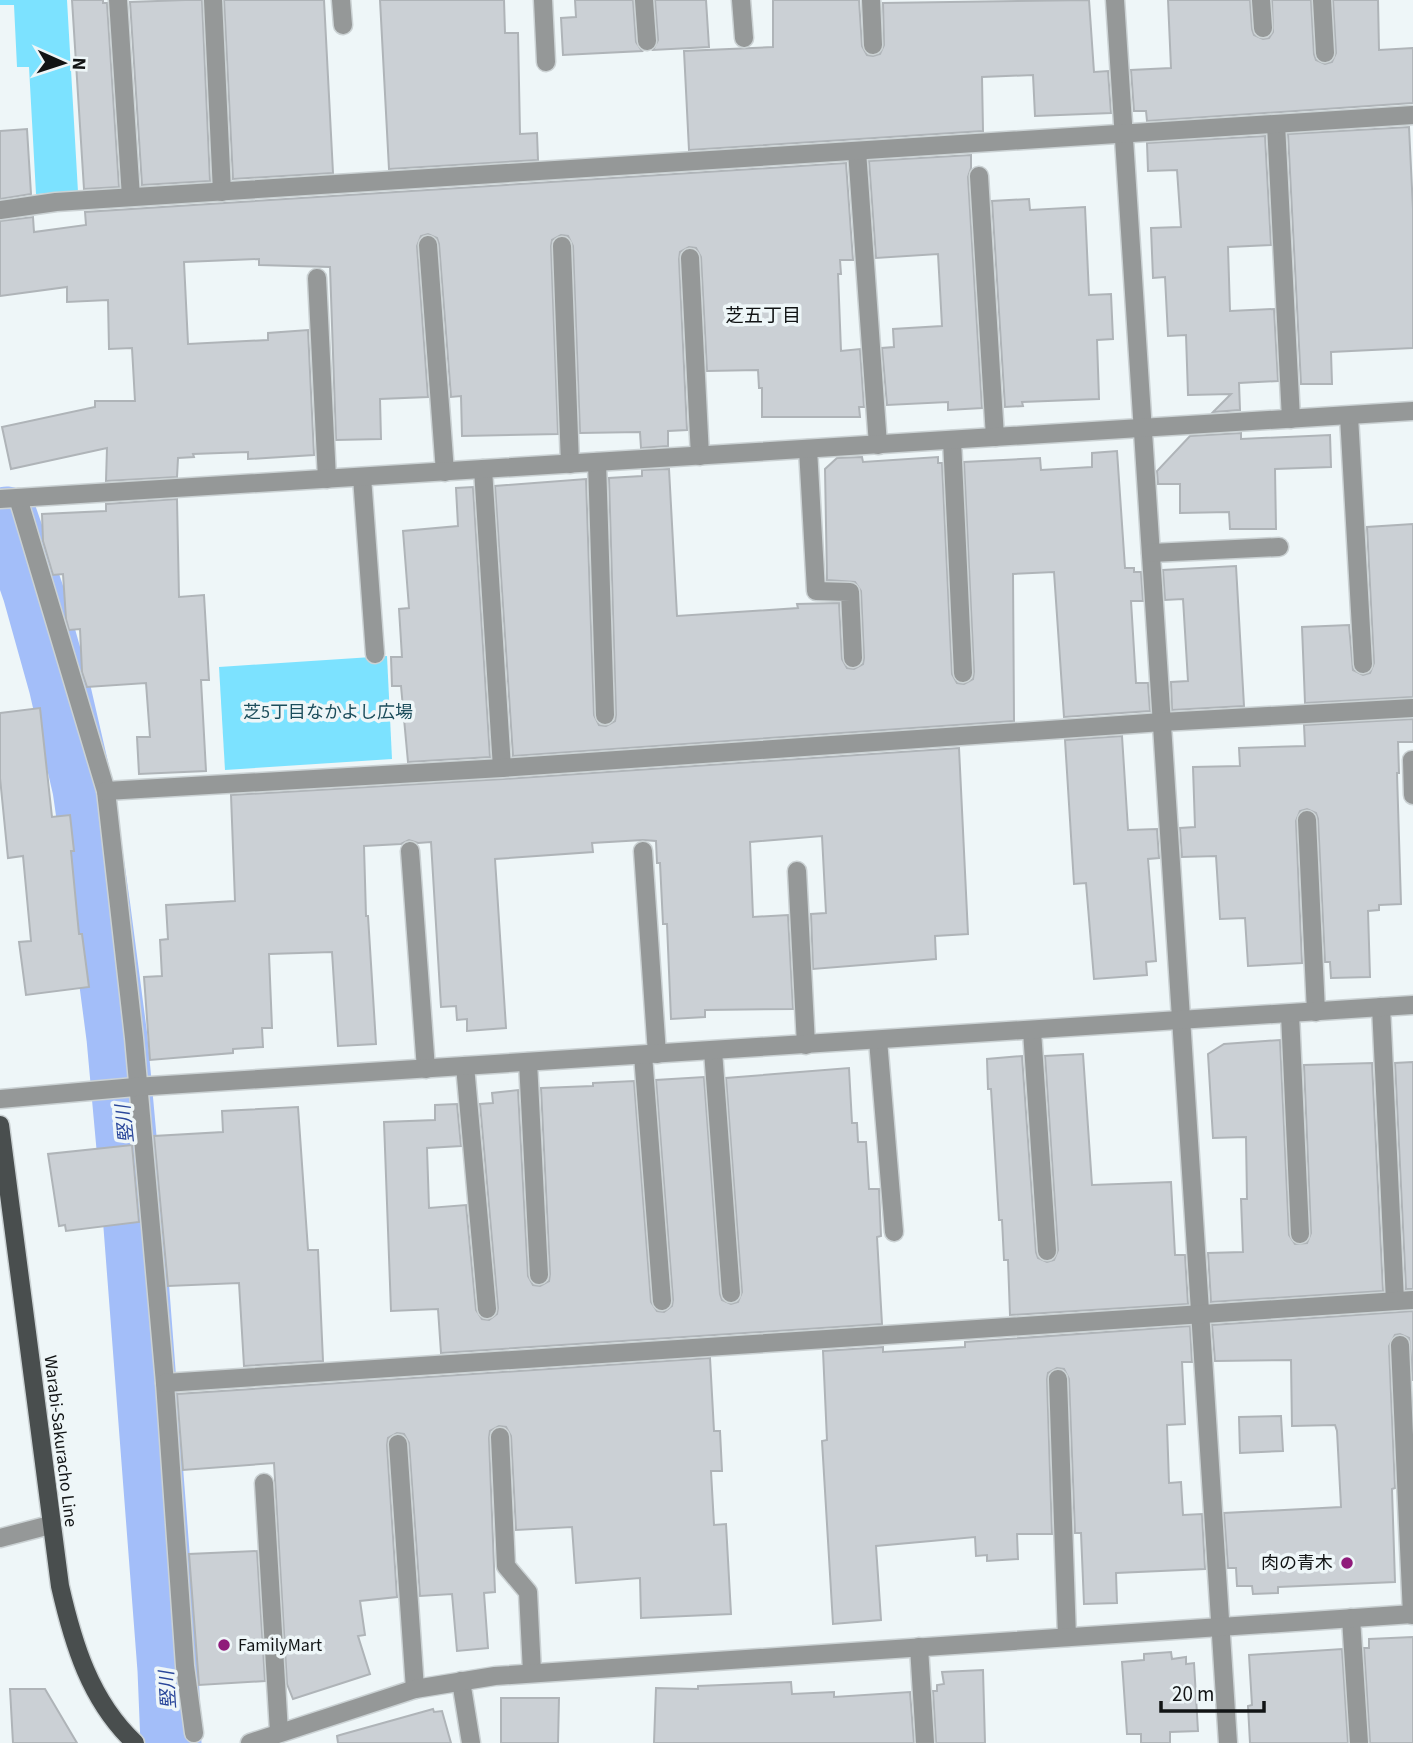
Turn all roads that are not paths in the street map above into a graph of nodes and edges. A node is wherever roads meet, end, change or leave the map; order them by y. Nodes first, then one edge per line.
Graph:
1 (118, 0) edge
2 (213, 0) edge
3 (341, 0) edge
4 (543, 0) edge
5 (644, 0) edge
6 (741, 0) edge
7 (870, 0) edge
8 (1115, 0) edge
9 (1261, 0) edge
10 (1322, 0) edge
11 (342, 25) dead end
12 (1263, 27) dead end
13 (744, 38) dead end
14 (647, 41) dead end
15 (873, 44) dead end
16 (1325, 53) dead end
17 (546, 62) dead end
18 (1413, 116) edge
19 (1276, 124) junction
20 (1124, 133) junction
21 (857, 151) junction
22 (979, 176) dead end
23 (222, 192) junction
24 (131, 197) junction
25 (0, 211) edge
26 (428, 245) dead end
27 (562, 246) dead end
28 (690, 258) dead end
29 (317, 278) dead end
30 (1413, 411) edge
31 (1349, 415) junction
32 (1291, 419) junction
33 (1143, 428) junction
34 (995, 437) junction
35 (952, 440) junction
36 (878, 445) junction
37 (808, 449) junction
38 (699, 456) junction
39 (597, 462) junction
40 (570, 464) junction
41 (483, 469) junction
42 (445, 471) junction
43 (362, 477) junction
44 (327, 479) junction
45 (9, 499) edge
46 (1279, 547) dead end
47 (1151, 553) junction
48 (375, 654) dead end
49 (853, 658) dead end
50 (1363, 664) dead end
51 (963, 673) dead end
52 (1413, 708) edge
53 (605, 715) dead end
54 (1162, 722) junction
55 (1412, 760) edge
56 (502, 768) junction
57 (106, 791) junction
58 (1413, 796) edge
59 (1307, 820) dead end
60 (410, 851) dead end
61 (643, 851) dead end
62 (797, 871) dead end
63 (1413, 1005) edge
64 (1381, 1007) junction
65 (1316, 1012) junction
66 (1290, 1014) junction
67 (1182, 1021) junction
68 (1032, 1031) junction
69 (878, 1040) junction
70 (806, 1045) junction
71 (713, 1051) junction
72 (650, 1055) junction
73 (528, 1062) junction
74 (465, 1066) junction
75 (426, 1069) junction
76 (137, 1088) junction
77 (0, 1099) edge
78 (0, 1125) edge
79 (894, 1233) dead end
80 (1300, 1234) dead end
81 (1047, 1251) dead end
82 (539, 1275) dead end
83 (731, 1293) dead end
84 (662, 1301) dead end
85 (1404, 1301) edge
86 (486, 1309) dead end
87 (1200, 1316) junction
88 (1400, 1346) dead end
89 (1058, 1380) dead end
90 (164, 1383) junction
91 (500, 1437) dead end
92 (398, 1444) dead end
93 (264, 1483) dead end
94 (50, 1525) junction
95 (0, 1538) edge
96 (1412, 1614) edge
97 (1351, 1618) junction
98 (1221, 1627) junction
99 (1067, 1637) junction
100 (919, 1647) junction
101 (532, 1672) junction
102 (461, 1681) junction
103 (415, 1689) junction
104 (279, 1732) junction
105 (194, 1733) dead end
106 (135, 1743) edge
107 (250, 1743) edge
108 (471, 1743) edge
109 (925, 1743) edge
110 (1228, 1743) edge
111 (1359, 1743) edge

1 - 24 street
2 - 23 street
3 - 11 street
4 - 17 street
5 - 14 street
6 - 13 street
7 - 15 street
8 - 20 street
9 - 12 street
10 - 16 street
18 - 19 street
19 - 20 street
19 - 32 street
20 - 21 street
20 - 33 street
21 - 23 street
21 - 36 street
22 - 34 street
23 - 24 street
24 - 25 street
26 - 42 street
27 - 40 street
28 - 38 street
29 - 44 street
30 - 31 street
31 - 32 street
31 - 50 street
32 - 33 street
33 - 34 street
33 - 47 street
34 - 35 street
35 - 36 street
35 - 51 street
36 - 37 street
37 - 38 street
37 - 49 street
38 - 39 street
39 - 40 street
39 - 53 street
40 - 41 street
41 - 42 street
41 - 56 street
42 - 43 street
43 - 44 street
43 - 48 street
44 - 45 street
45 - 57 street
46 - 47 street
47 - 54 street
52 - 54 street
54 - 56 street
54 - 67 street
55 - 58 street
56 - 57 street
57 - 76 street
59 - 65 street
60 - 75 street
61 - 72 street
62 - 70 street
63 - 64 street
64 - 65 street
64 - 85 street
65 - 66 street
66 - 67 street
66 - 80 street
67 - 68 street
67 - 87 street
68 - 69 street
68 - 81 street
69 - 70 street
69 - 79 street
70 - 71 street
71 - 72 street
71 - 83 street
72 - 73 street
72 - 84 street
73 - 74 street
73 - 82 street
74 - 75 street
74 - 86 street
75 - 76 street
76 - 77 street
76 - 90 street
78 - 94 main road, Warabi-Sakuracho Line
85 - 87 street
87 - 90 street
87 - 98 street
88 - 96 street
89 - 99 street
90 - 105 street
91 - 101 street
92 - 103 street
93 - 104 street
94 - 95 street
94 - 106 main road, Warabi-Sakuracho Line
96 - 97 street
97 - 98 street
97 - 111 street
98 - 99 street
98 - 110 street
99 - 100 street
100 - 101 street
100 - 109 street
101 - 102 street
102 - 103 street
102 - 108 street
103 - 104 street
104 - 107 street

